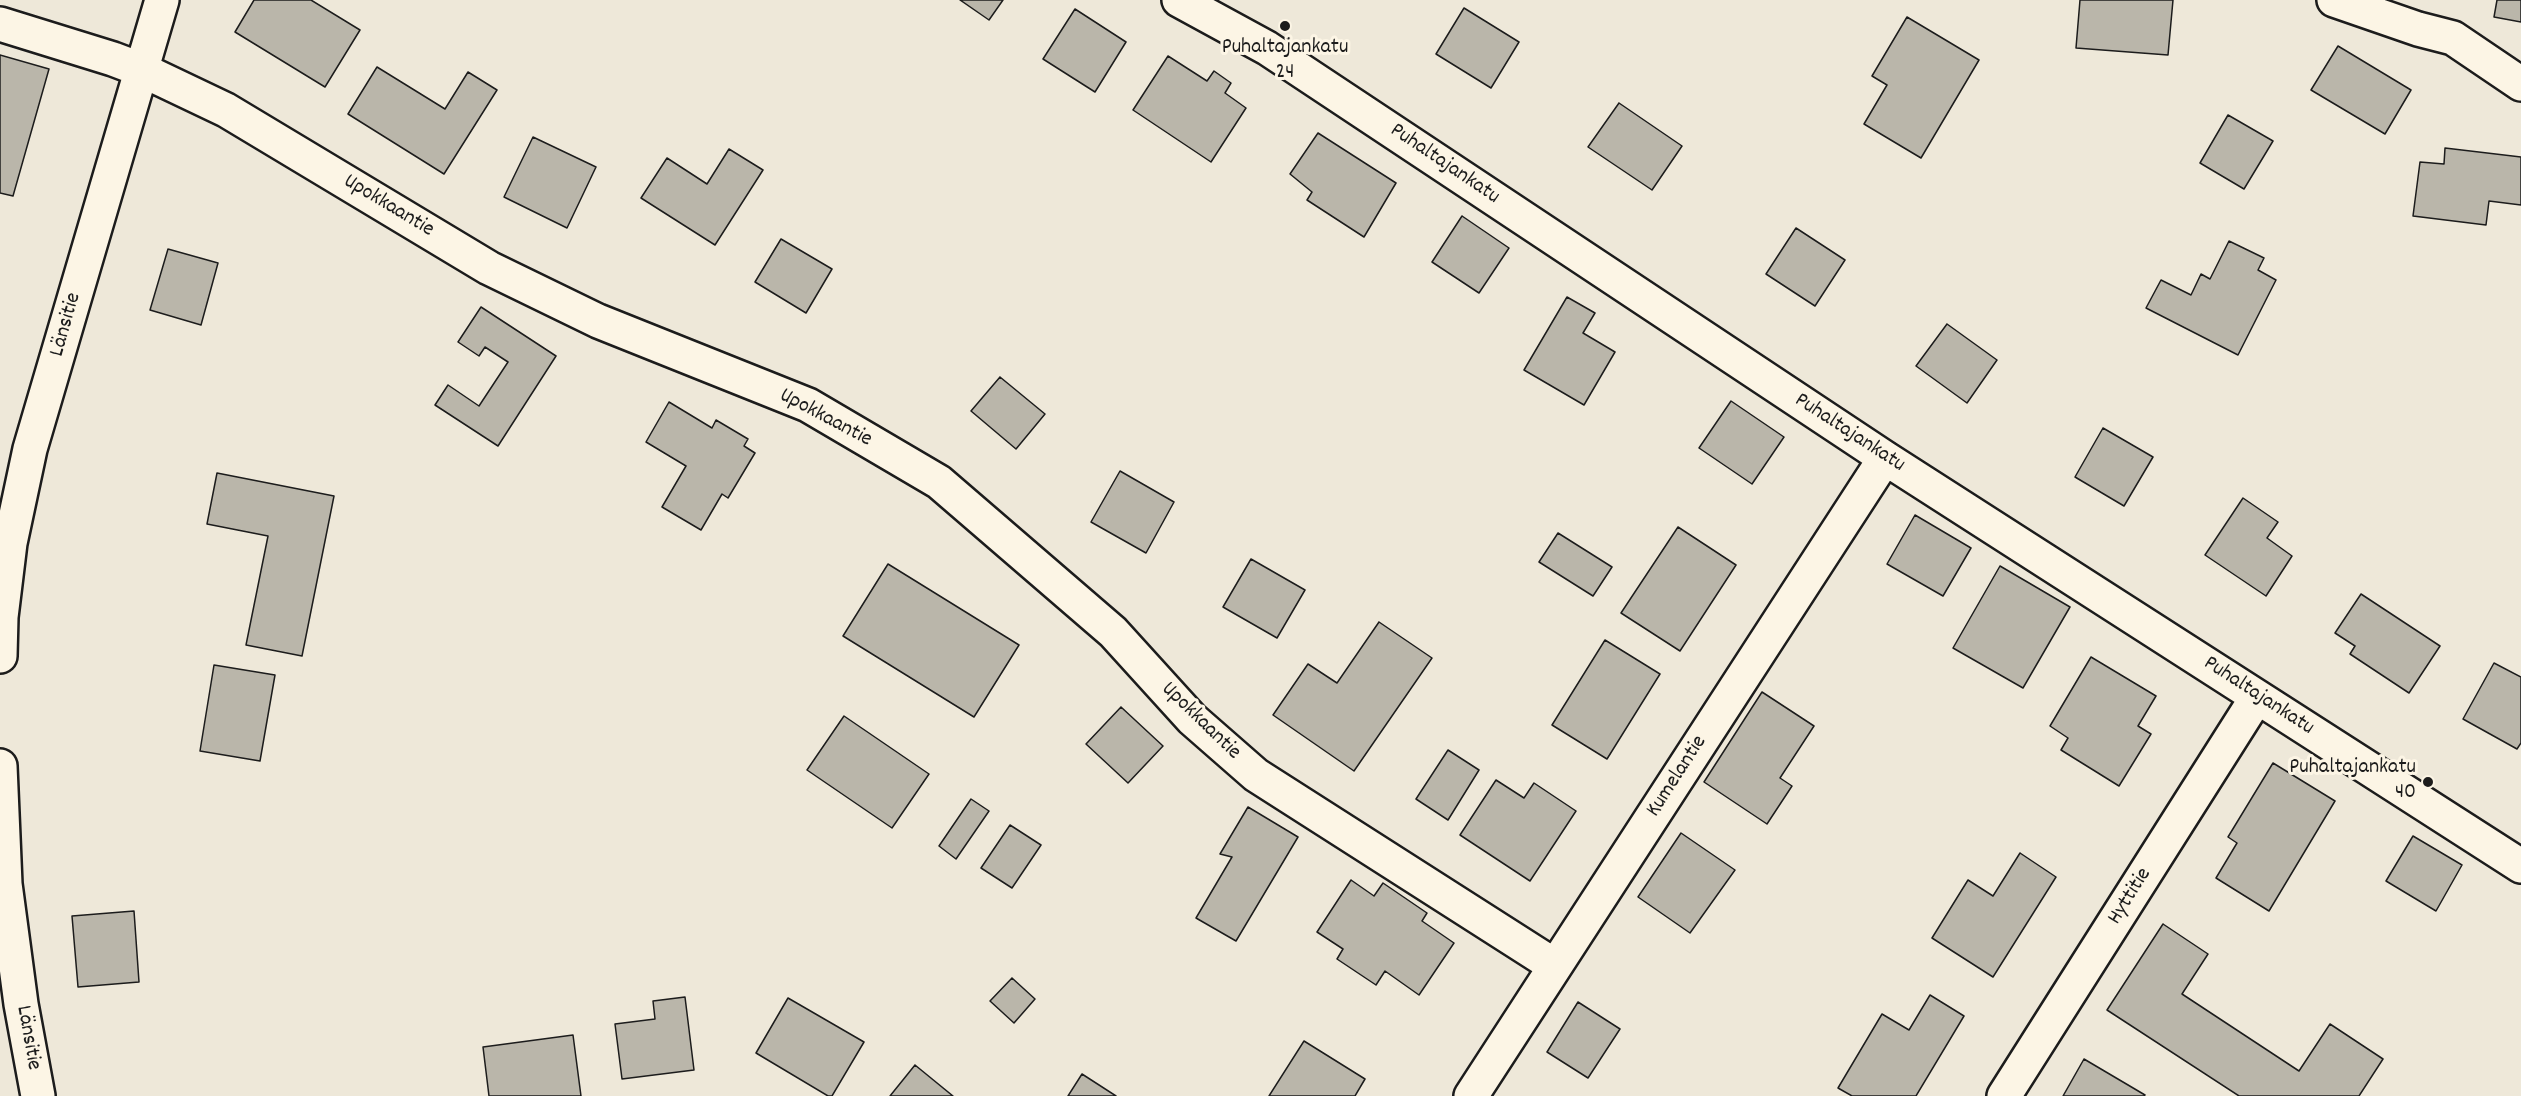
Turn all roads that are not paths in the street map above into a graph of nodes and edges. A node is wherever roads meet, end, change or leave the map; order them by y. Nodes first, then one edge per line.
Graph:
1 (162, 0) edge
2 (1179, 0) edge
3 (2334, 0) edge
4 (0, 24) edge
5 (142, 70) junction
6 (2521, 84) edge
7 (1885, 458) junction
8 (0, 656) edge
9 (2258, 697) junction
10 (0, 766) edge
11 (2521, 866) edge
12 (2, 883) edge
13 (1555, 966) junction
14 (38, 1096) edge
15 (1471, 1096) edge
16 (2004, 1096) edge

1 - 5 street, Länsitie
2 - 7 street, Puhaltajankatu
3 - 6 street
4 - 5 street, Upokkaantie
5 - 8 street, Länsitie
5 - 13 street, Upokkaantie
7 - 9 street, Puhaltajankatu
7 - 13 street, Kumelantie
9 - 11 street, Puhaltajankatu
9 - 16 street, Hyttitie
10 - 12 street, Länsitie
12 - 14 street, Länsitie
13 - 15 street, Kumelantie

